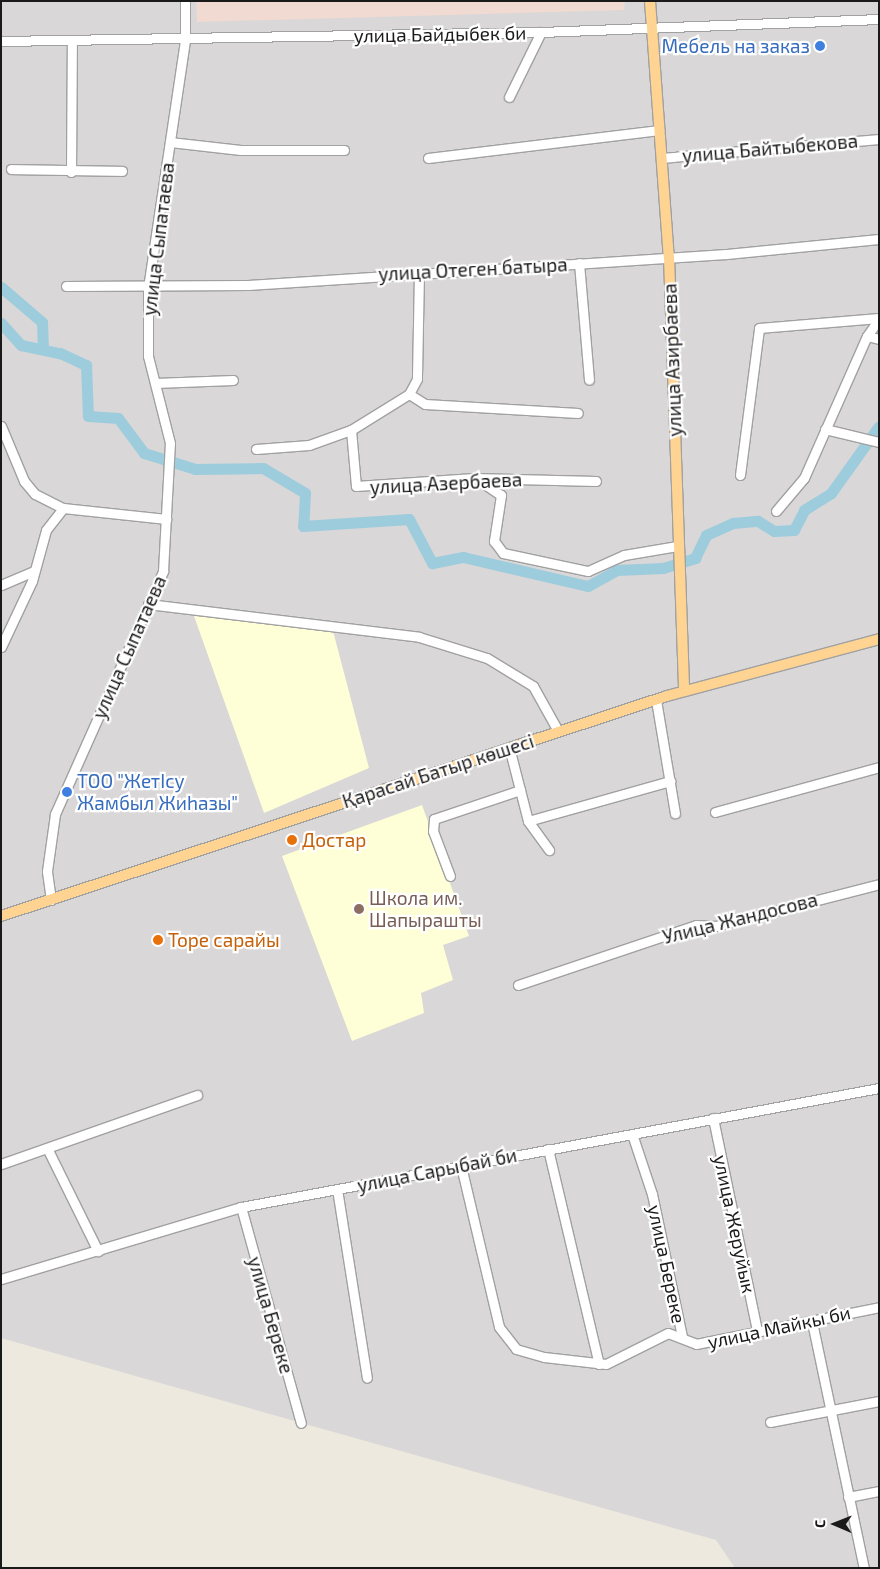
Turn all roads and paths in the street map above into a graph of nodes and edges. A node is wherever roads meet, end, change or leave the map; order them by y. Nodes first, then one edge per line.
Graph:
1 (185, 1) edge
2 (650, 1) edge
3 (879, 20) edge
4 (651, 28) junction
5 (541, 32) junction
6 (185, 40) junction
7 (1, 41) edge
8 (72, 41) junction
9 (509, 97) dead end
10 (659, 130) junction
11 (879, 140) edge
12 (170, 142) junction
13 (344, 150) dead end
14 (428, 158) dead end
15 (661, 158) junction
16 (11, 169) dead end
17 (122, 171) dead end
18 (71, 172) junction
19 (879, 239) edge
20 (669, 258) junction
21 (579, 263) junction
22 (420, 272) junction
23 (66, 286) dead end
24 (148, 288) junction
25 (879, 319) edge
26 (867, 336) junction
27 (879, 339) edge
28 (233, 380) dead end
29 (589, 380) dead end
30 (155, 383) junction
31 (409, 394) junction
32 (578, 413) dead end
33 (1, 426) edge
34 (825, 429) junction
35 (351, 430) junction
36 (879, 442) edge
37 (256, 448) dead end
38 (740, 475) dead end
39 (474, 478) junction
40 (596, 481) dead end
41 (63, 508) junction
42 (776, 511) dead end
43 (166, 519) junction
44 (677, 549) junction
45 (34, 571) junction
46 (1, 585) edge
47 (148, 604) junction
48 (879, 639) edge
49 (1, 646) edge
50 (684, 692) junction
51 (656, 700) junction
52 (558, 731) junction
53 (509, 747) junction
54 (879, 767) edge
55 (670, 781) junction
56 (520, 790) junction
57 (715, 812) dead end
58 (676, 813) dead end
59 (528, 820) junction
60 (549, 850) dead end
61 (450, 876) dead end
62 (879, 884) edge
63 (51, 900) junction
64 (1, 916) edge
65 (518, 985) dead end
66 (879, 1088) edge
67 (198, 1095) dead end
68 (713, 1118) junction
69 (632, 1134) junction
70 (548, 1149) junction
71 (48, 1150) junction
72 (1, 1164) edge
73 (461, 1166) junction
74 (337, 1189) junction
75 (241, 1207) junction
76 (98, 1252) junction
77 (1, 1279) edge
78 (879, 1306) edge
79 (812, 1322) junction
80 (757, 1331) junction
81 (682, 1336) junction
82 (599, 1364) junction
83 (367, 1378) dead end
84 (879, 1401) edge
85 (831, 1409) junction
86 (770, 1422) dead end
87 (301, 1423) dead end
88 (879, 1491) edge
89 (848, 1496) junction
90 (864, 1568) edge

1 - 6 street, улица Сыпатаева
2 - 4 main road
3 - 4 street, улица Байдыбек би
4 - 5 street, улица Байдыбек би
4 - 10 main road, улица Азирбаева
5 - 6 street, улица Байдыбек би
5 - 9 street
6 - 8 street, улица Байдыбек би
6 - 12 street, улица Сыпатаева
7 - 8 street, улица Байдыбек би
8 - 18 street
10 - 14 street
10 - 15 main road, улица Азирбаева
11 - 15 street, улица Байтыбекова
12 - 13 street
12 - 24 street, улица Сыпатаева
15 - 20 main road, улица Азирбаева
16 - 18 street
17 - 18 street
19 - 20 street, улица Отеген батыра
20 - 21 street, улица Отеген батыра
20 - 44 main road, улица Азирбаева
21 - 22 street, улица Отеген батыра
21 - 29 street
22 - 24 street, улица Отеген батыра
22 - 31 street
23 - 24 street, улица Отеген батыра
24 - 30 street, улица Сыпатаева
25 - 26 street
25 - 38 street
26 - 27 street
26 - 34 street
28 - 30 street
30 - 43 street, улица Сыпатаева
31 - 32 street
31 - 35 street
33 - 41 street
34 - 36 street
34 - 42 street
35 - 37 street
35 - 39 street, улица Азербаева
39 - 40 street, улица Азербаева
39 - 44 street
41 - 43 street
41 - 45 street
43 - 47 street, улица Сыпатаева
44 - 50 main road, улица Азирбаева
45 - 46 street
45 - 49 street
47 - 52 street
47 - 63 street, улица Сыпатаева
48 - 50 main road, Қарасай Батыр көшесі
50 - 51 main road, Қарасай Батыр көшесі
51 - 52 main road, Қарасай Батыр көшесі
51 - 55 street
52 - 53 main road, Қарасай Батыр көшесі
53 - 56 street
53 - 63 main road, Қарасай Батыр көшесі
54 - 57 street
55 - 58 street
55 - 59 street
56 - 59 street
56 - 61 street
59 - 60 street
62 - 65 street, Улица Жандосова
63 - 64 main road, Қарасай Батыр көшесі
66 - 68 street, улица Сарыбай би
67 - 71 street
68 - 69 street, улица Сарыбай би
68 - 80 street, улица Жеруйык
69 - 70 street, улица Сарыбай би
69 - 81 street, улица Береке
70 - 73 street, улица Сарыбай би
70 - 82 street
71 - 72 street
71 - 76 street
73 - 74 street, улица Сарыбай би
73 - 82 street, улица Береке
74 - 75 street, улица Сарыбай би
74 - 83 street
75 - 76 street, улица Сарыбай би
75 - 87 street, улица Береке
76 - 77 street, улица Сарыбай би
78 - 79 street, улица Майкы би
79 - 80 street, улица Майкы би
79 - 85 street
80 - 81 street, улица Майкы би
81 - 82 street, улица Береке
84 - 85 street
85 - 86 street
85 - 89 street
88 - 89 street
89 - 90 street

